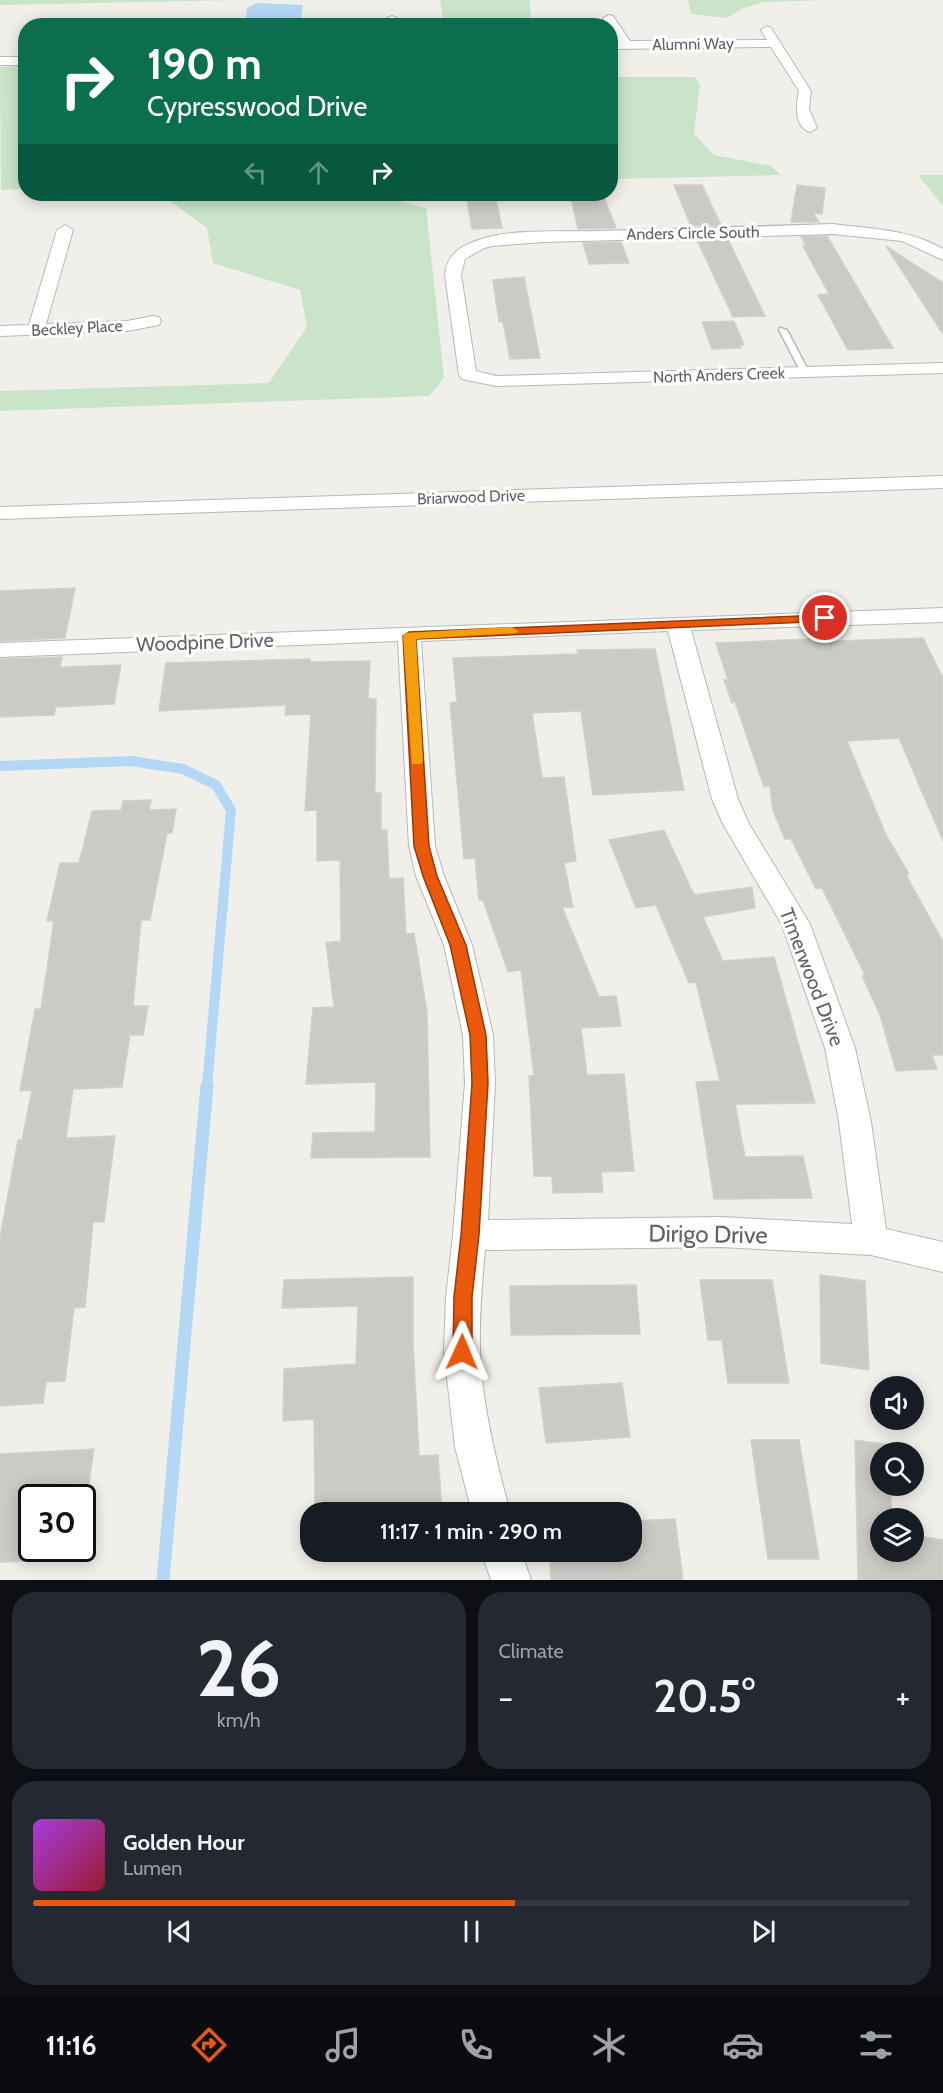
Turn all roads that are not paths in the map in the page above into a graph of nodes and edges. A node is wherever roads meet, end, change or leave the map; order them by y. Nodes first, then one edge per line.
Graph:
1 (755, 27) dead end
2 (618, 32) edge
3 (776, 43) junction
4 (618, 45) edge
5 (626, 45) junction
6 (0, 61) edge
7 (18, 61) edge
8 (810, 128) dead end
9 (65, 230) dead end
10 (467, 250) joint
11 (943, 255) edge
12 (153, 321) dead end
13 (36, 330) junction
14 (783, 330) dead end
15 (0, 331) edge
16 (943, 368) edge
17 (804, 372) junction
18 (943, 482) edge
19 (0, 513) edge
20 (942, 617) edge
21 (678, 625) junction
22 (409, 636) junction
23 (0, 650) edge
24 (470, 1235) junction
25 (871, 1240) junction
26 (943, 1257) edge
27 (488, 1502) edge
28 (505, 1562) edge
29 (511, 1580) edge

1 - 3 street
2 - 5 street
3 - 5 street, Alumni Way
3 - 8 street
4 - 5 street, Alumni Way
6 - 7 street
9 - 13 street
10 - 11 street, Anders Circle South
10 - 17 street, North Anders Creek
12 - 13 street, Beckley Place
13 - 15 street, Beckley Place
14 - 17 lane
16 - 17 street, North Anders Creek
18 - 19 street, Briarwood Drive
20 - 21 street, Woodpine Drive
21 - 22 street, Woodpine Drive
21 - 25 street, Timerwood Drive
22 - 23 street, Woodpine Drive
22 - 24 street
24 - 25 street, Dirigo Drive
24 - 27 street
25 - 26 street, Dirigo Drive
28 - 29 street

